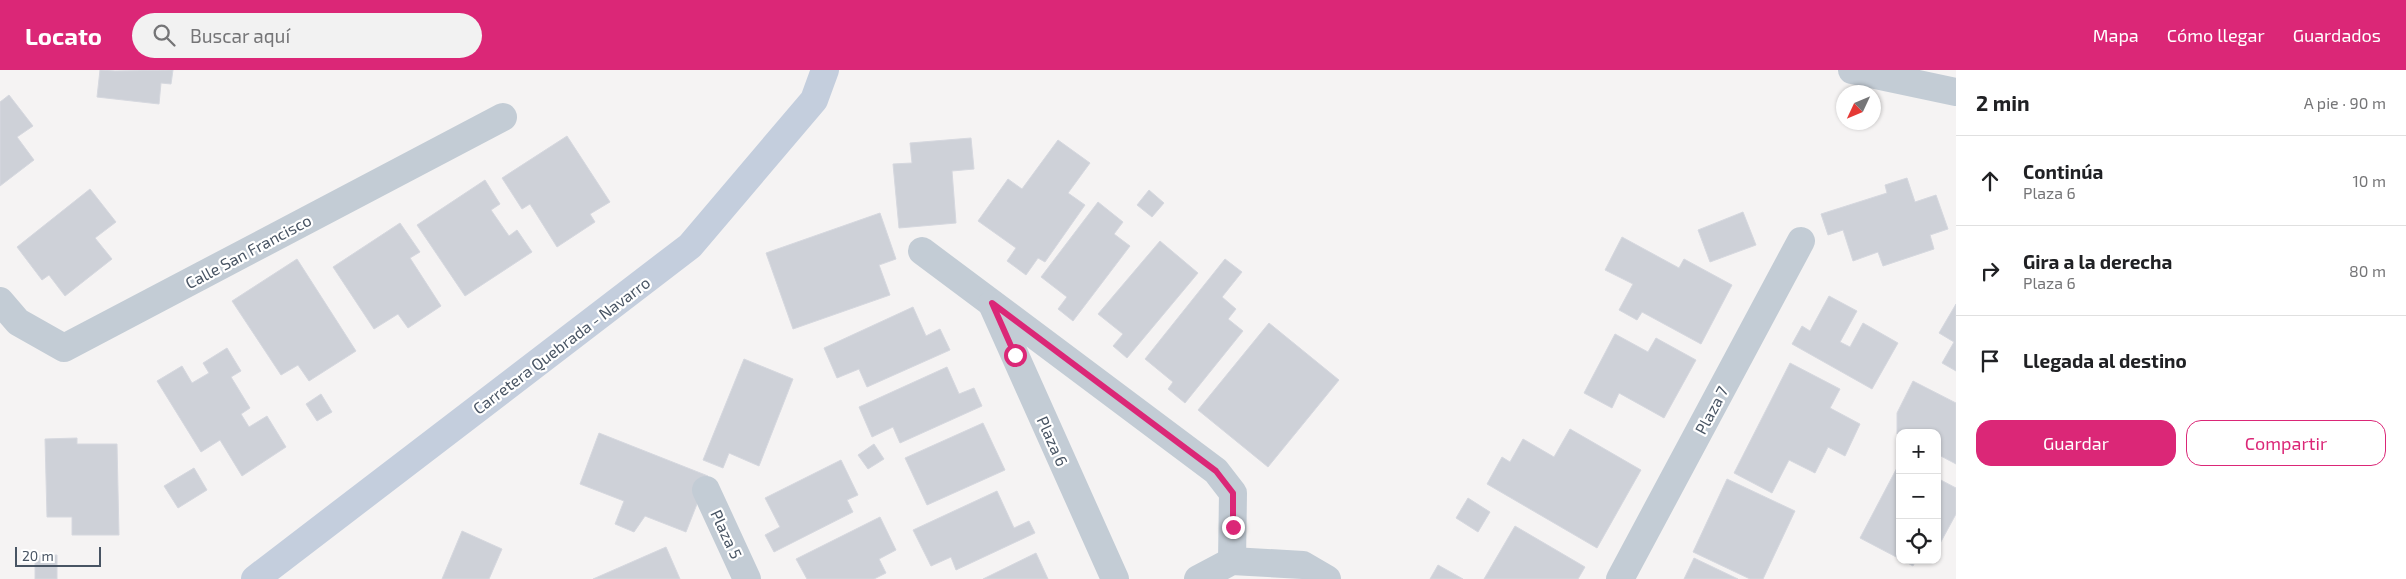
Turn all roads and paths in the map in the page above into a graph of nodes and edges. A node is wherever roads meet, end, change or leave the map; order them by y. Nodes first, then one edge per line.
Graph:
1 (825, 70) edge
2 (1852, 70) edge
3 (1956, 92) edge
4 (502, 117) dead end
5 (1801, 241) dead end
6 (922, 251) dead end
7 (0, 301) edge
8 (992, 303) junction
9 (706, 490) dead end
10 (1232, 561) junction
11 (255, 579) edge
12 (748, 579) edge
13 (1115, 579) edge
14 (1198, 579) edge
15 (1327, 579) edge
16 (1620, 579) edge

1 - 11 street, Carretera Quebrada - Navarro
2 - 3 street
4 - 7 street, Calle San Francisco
5 - 16 street, Plaza 7
6 - 8 street, Plaza 6
8 - 10 street, Plaza 6
8 - 13 street, Plaza 6
9 - 12 street, Plaza 5
10 - 14 street
10 - 15 street

